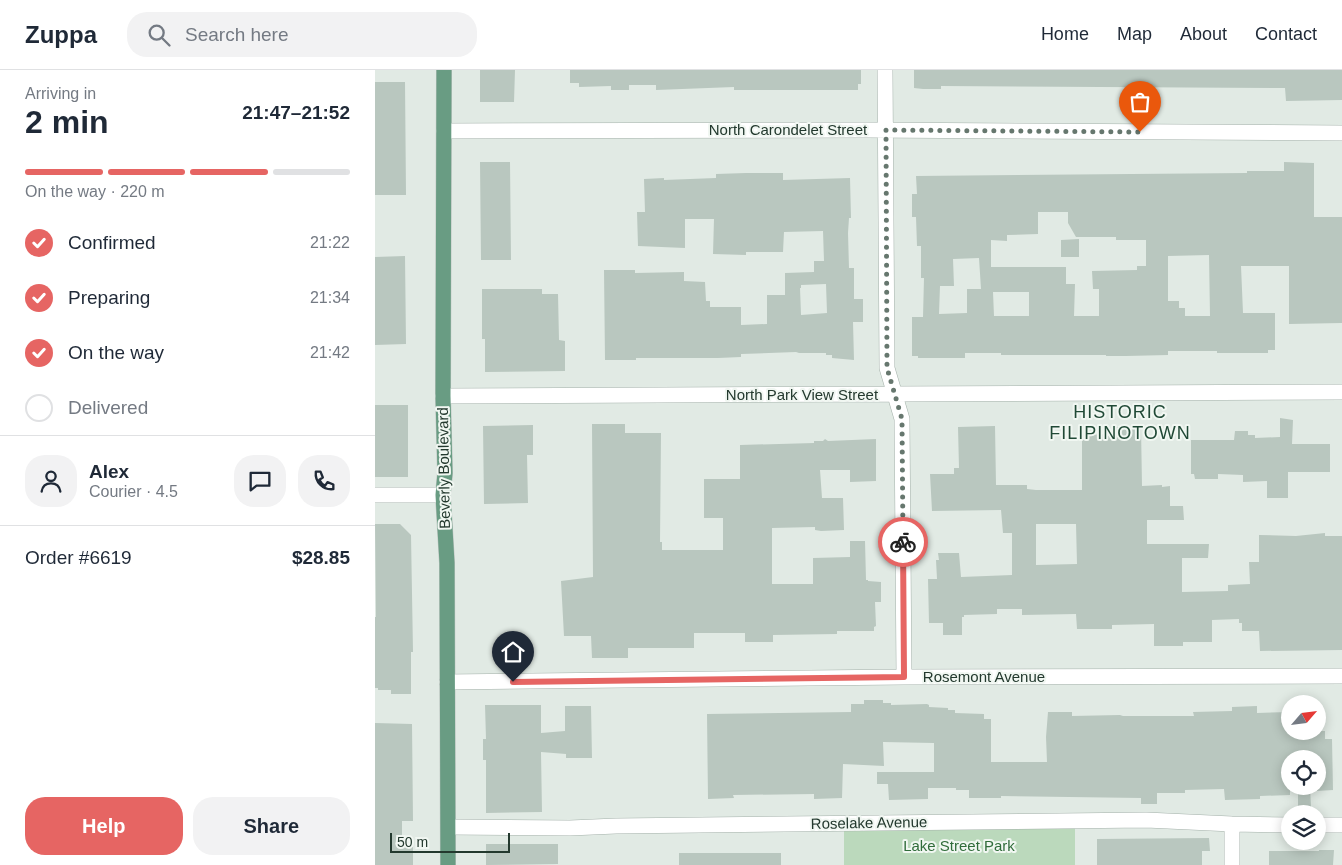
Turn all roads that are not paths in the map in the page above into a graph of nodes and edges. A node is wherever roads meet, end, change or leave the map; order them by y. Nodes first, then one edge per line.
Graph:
1 (443, 70) edge
2 (885, 70) edge
3 (886, 130) junction
4 (444, 131) junction
5 (1342, 133) edge
6 (1342, 392) edge
7 (895, 395) junction
8 (443, 396) junction
9 (443, 494) junction
10 (375, 495) edge
11 (1342, 676) edge
12 (904, 677) junction
13 (447, 682) junction
14 (1232, 824) junction
15 (1281, 825) edge
16 (1326, 825) edge
17 (1342, 825) edge
18 (449, 827) junction
19 (448, 865) edge
20 (1232, 865) edge

1 - 4 main road, Beverly Boulevard
2 - 3 street
3 - 4 street, North Carondelet Street
3 - 5 street, North Carondelet Street
3 - 7 street
4 - 8 main road, Beverly Boulevard
6 - 7 street, North Park View Street
7 - 8 street, North Park View Street
7 - 12 street
8 - 9 main road, Beverly Boulevard
9 - 10 street
9 - 13 main road, Beverly Boulevard
11 - 12 street, Rosemont Avenue
12 - 13 street, Rosemont Avenue
13 - 18 main road, Beverly Boulevard
14 - 15 street, Roselake Avenue
14 - 18 street, Roselake Avenue
14 - 20 street
16 - 17 street
18 - 19 main road, Beverly Boulevard

